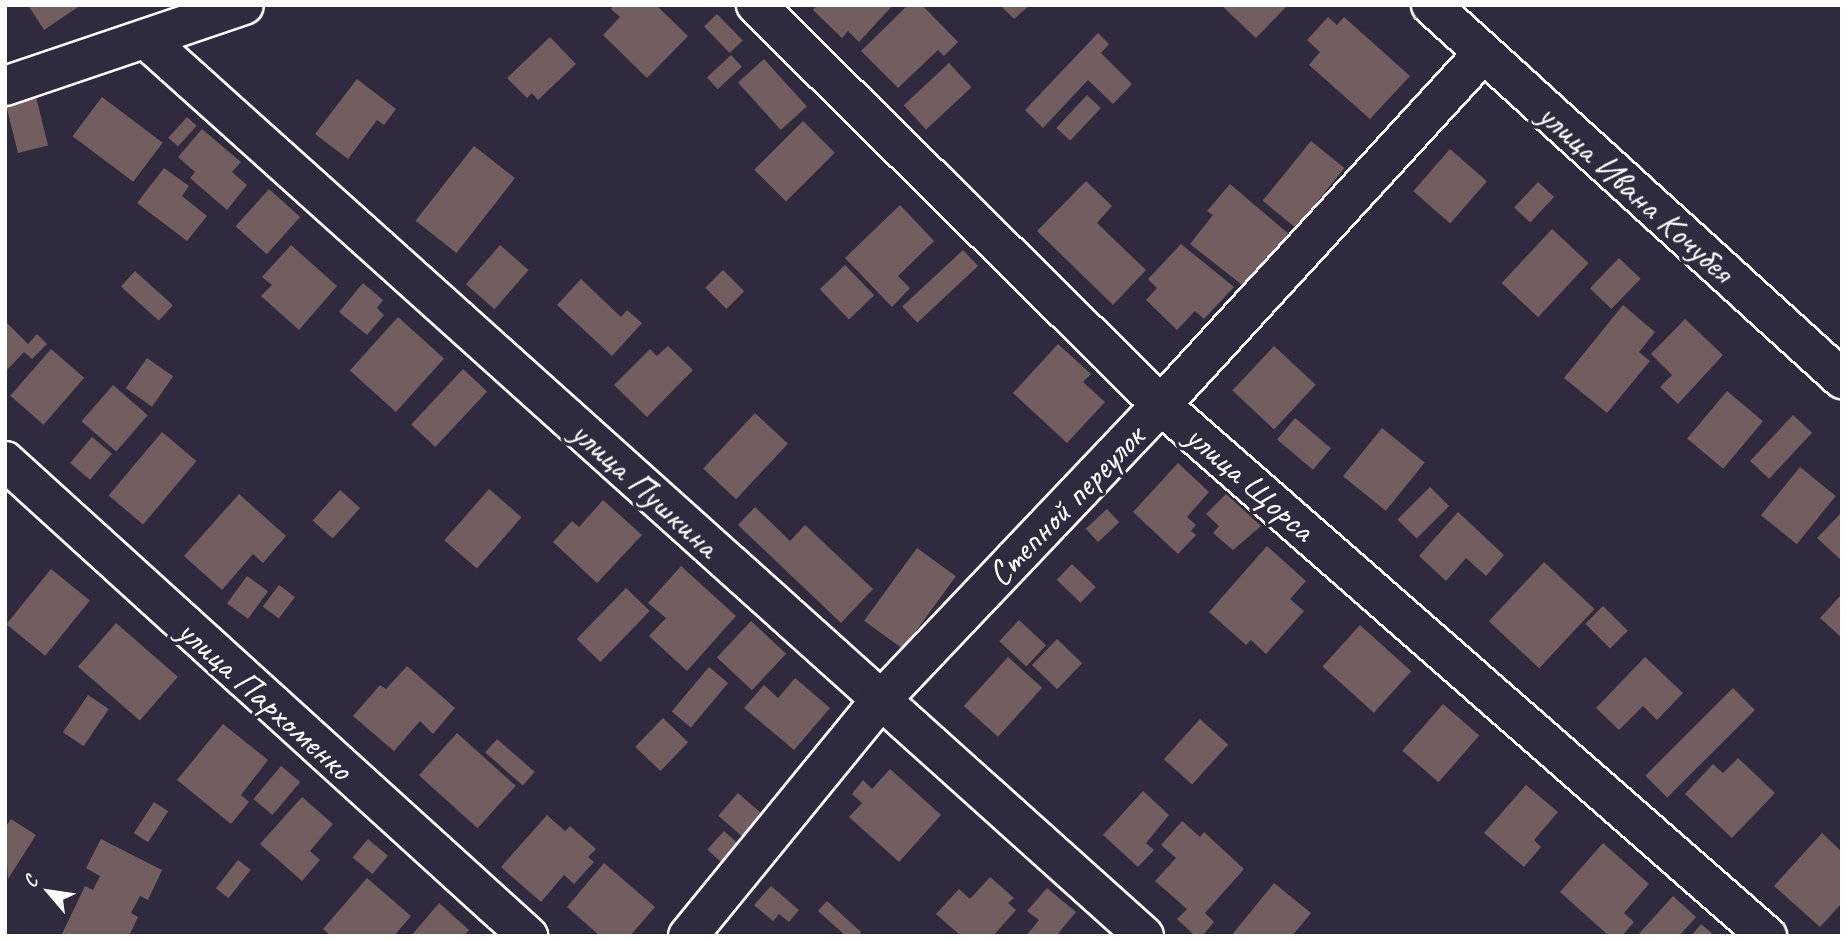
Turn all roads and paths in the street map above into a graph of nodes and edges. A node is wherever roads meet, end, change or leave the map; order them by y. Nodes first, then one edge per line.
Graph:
1 (244, 5) edge
2 (756, 5) edge
3 (1430, 5) edge
4 (148, 41) junction
5 (1483, 54) junction
6 (5, 86) edge
7 (1842, 379) edge
8 (1161, 405) junction
9 (5, 461) edge
10 (880, 701) junction
11 (528, 936) edge
12 (688, 936) edge
13 (1144, 936) edge
14 (1767, 936) edge

1 - 4 street
2 - 8 street, улица Щорса
3 - 5 street, улица Ивана Кочубея
4 - 6 street
4 - 10 street, улица Пушкина
5 - 7 street, улица Ивана Кочубея
5 - 8 street, Степной переулок
8 - 10 street, Степной переулок
8 - 14 street, улица Щорса
9 - 11 street, улица Пархоменко
10 - 12 street, Степной переулок
10 - 13 street, улица Пушкина

